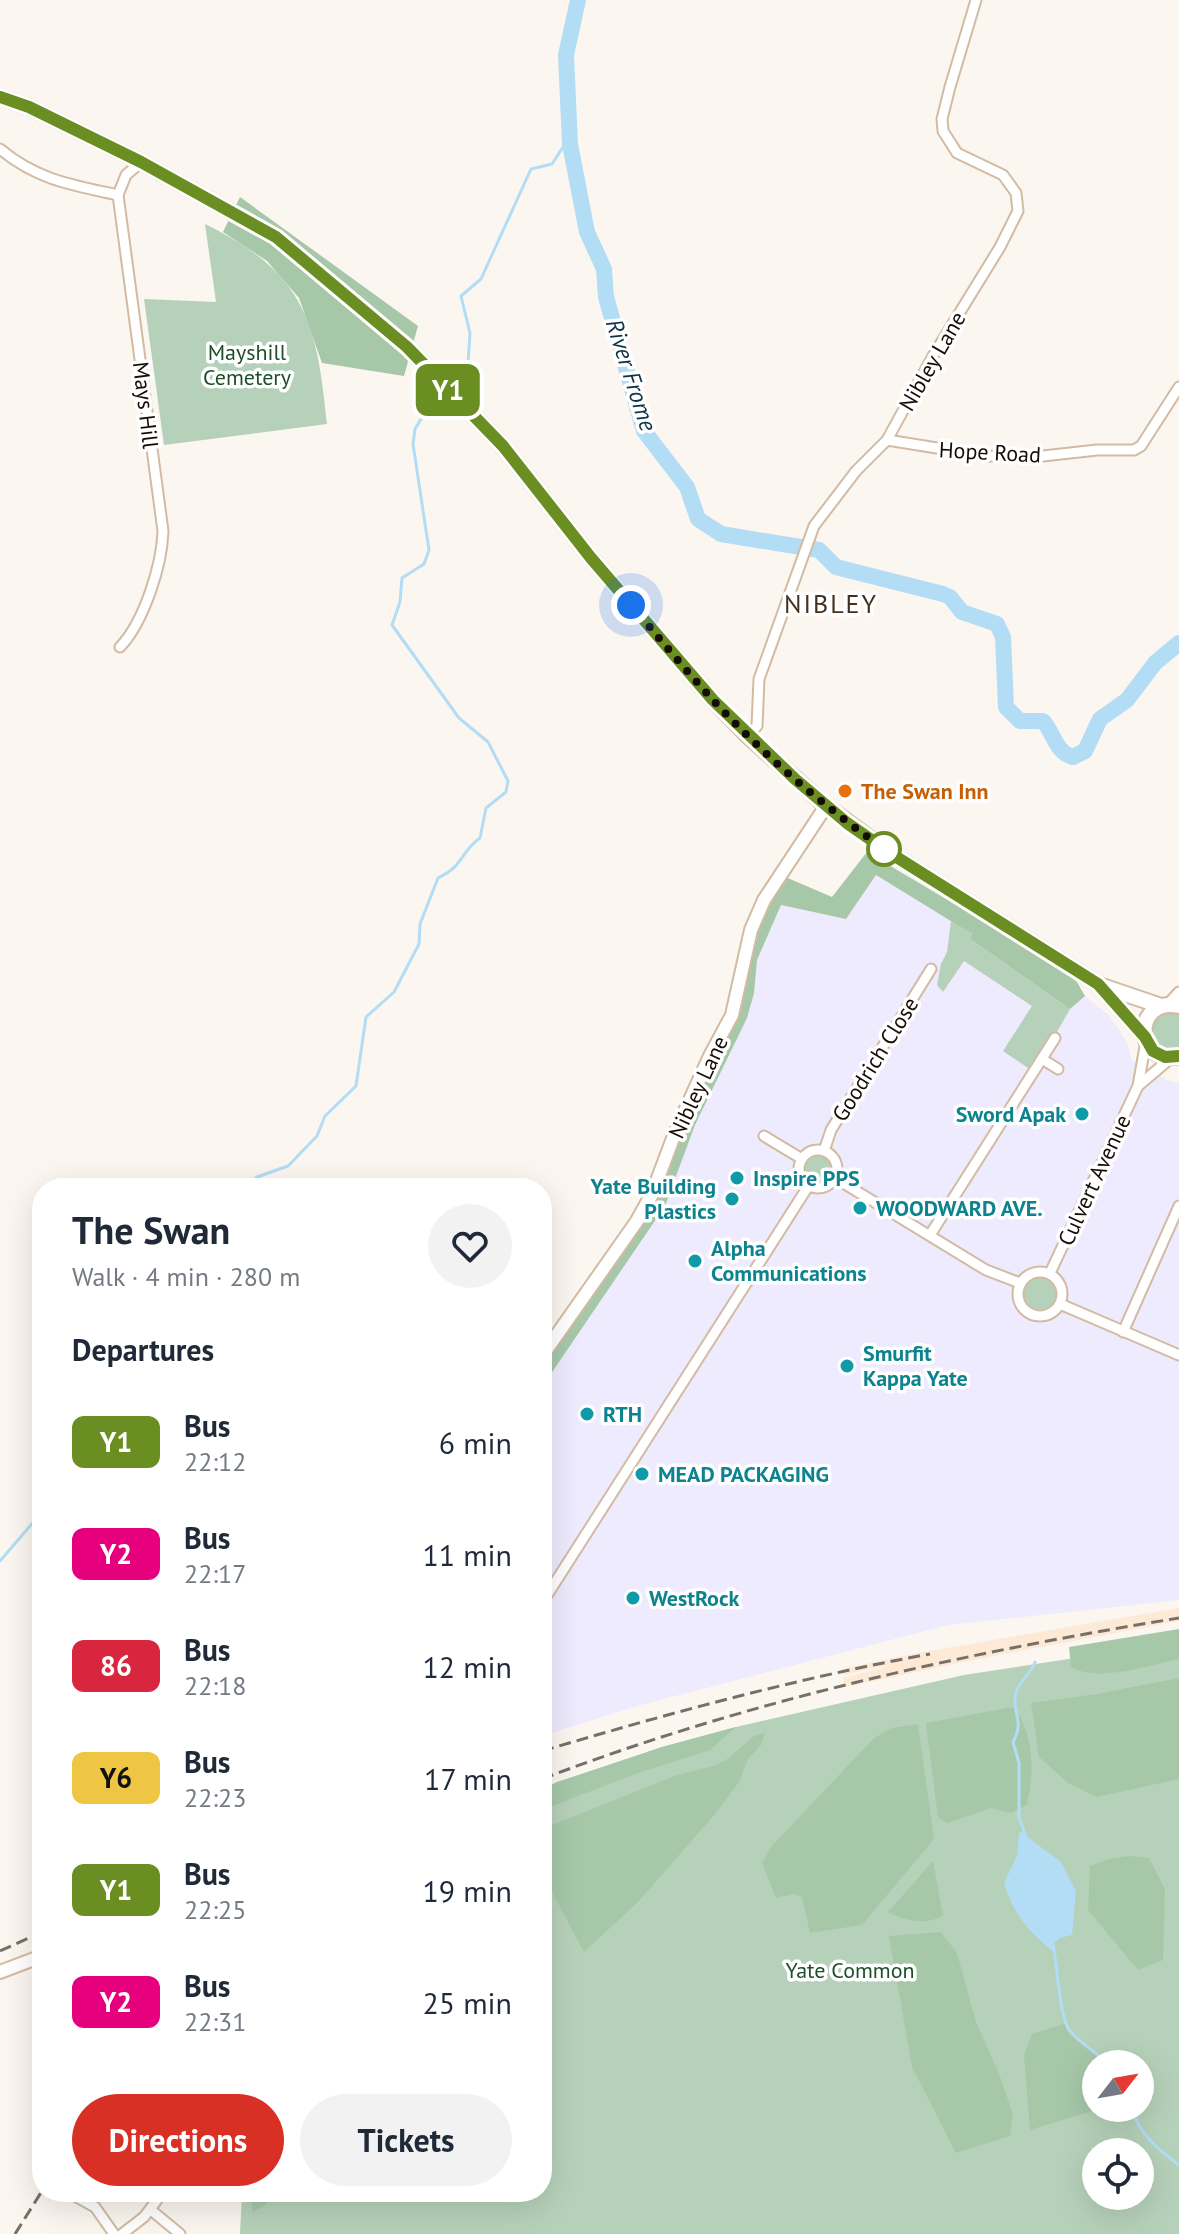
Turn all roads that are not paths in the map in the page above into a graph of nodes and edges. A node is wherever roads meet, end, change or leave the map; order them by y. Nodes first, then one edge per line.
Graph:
1 (976, 0) edge
2 (0, 97) edge
3 (0, 149) edge
4 (141, 162) junction
5 (118, 195) junction
6 (1179, 387) edge
7 (887, 440) junction
8 (120, 647) dead end
9 (748, 736) junction
10 (826, 806) junction
11 (931, 969) dead end
12 (1098, 984) junction
13 (1179, 992) edge
14 (1169, 1006) edge
15 (1055, 1038) dead end
16 (1145, 1039) junction
17 (1176, 1057) edge
18 (1042, 1059) junction
19 (1058, 1069) dead end
20 (1138, 1086) junction
21 (764, 1136) dead end
22 (824, 1151) junction
23 (802, 1159) junction
24 (835, 1178) junction
25 (809, 1185) junction
26 (1179, 1206) edge
27 (930, 1235) junction
28 (1050, 1273) junction
29 (1020, 1283) junction
30 (1060, 1304) junction
31 (1123, 1332) junction
32 (552, 1342) edge
33 (1179, 1355) edge
34 (552, 1587) edge
35 (32, 1960) edge
36 (0, 1972) edge
37 (86, 2202) edge
38 (156, 2202) edge
39 (151, 2210) junction
40 (114, 2234) edge
41 (122, 2234) edge
42 (180, 2234) edge

1 - 7 street, Nibley Lane
2 - 4 main road
3 - 5 street
4 - 5 street
4 - 9 main road
5 - 8 street, Mays Hill
6 - 7 street, Hope Road
7 - 9 street, Nibley Lane
9 - 10 main road
10 - 12 main road
10 - 32 street, Nibley Lane
11 - 22 street, Goodrich Close
12 - 14 main road
12 - 16 main road
13 - 14 street
14 - 16 main road
15 - 18 street
16 - 17 main road
16 - 20 street, Culvert Avenue
17 - 20 street, Culvert Avenue
18 - 19 street
18 - 27 street
20 - 28 street, Culvert Avenue
21 - 23 street
22 - 23 street
22 - 24 street
23 - 25 street
24 - 25 street
24 - 27 street
25 - 34 street
26 - 31 street
27 - 29 street
28 - 29 street
28 - 30 street
29 - 30 street
30 - 31 street
31 - 33 street
35 - 36 street
37 - 40 street
38 - 39 street
39 - 41 street
39 - 42 street

